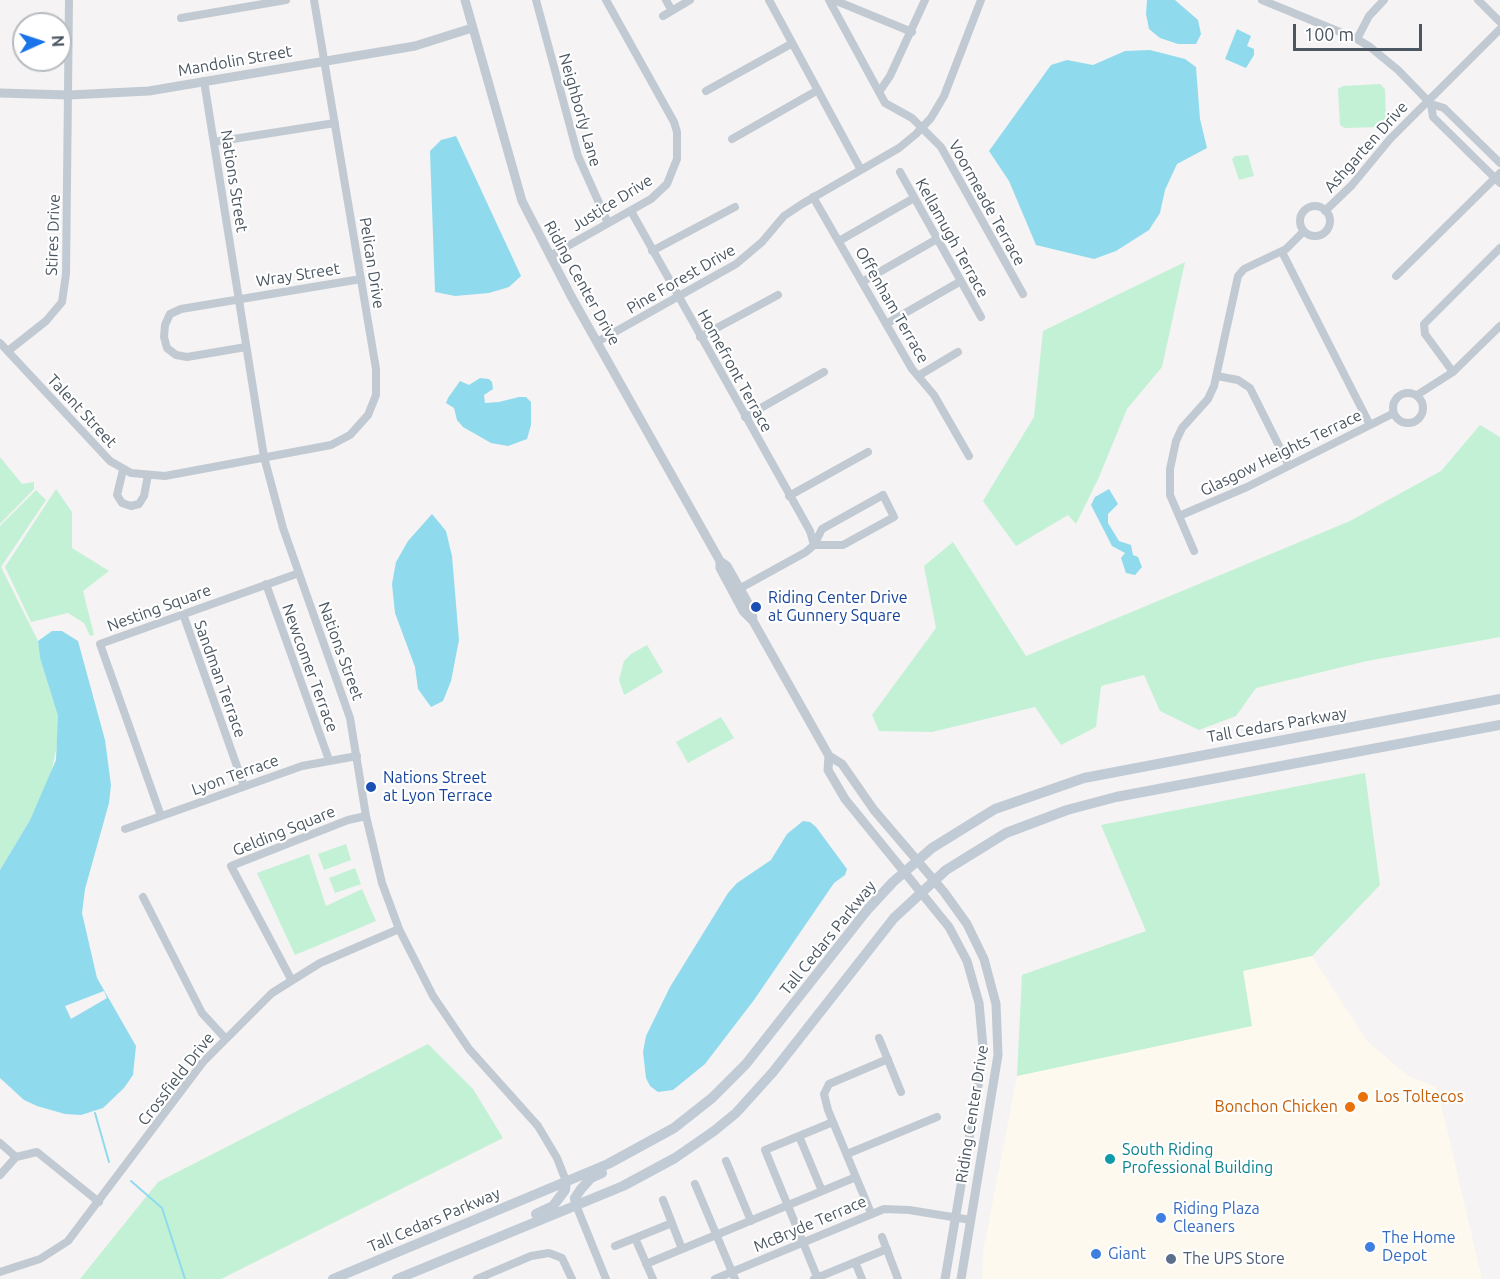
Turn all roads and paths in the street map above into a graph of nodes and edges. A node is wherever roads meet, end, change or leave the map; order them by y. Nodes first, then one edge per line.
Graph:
1 (69, 0) edge
2 (286, 0) edge
3 (314, 0) edge
4 (465, 0) edge
5 (536, 0) edge
6 (606, 0) edge
7 (666, 0) edge
8 (690, 0) edge
9 (769, 0) edge
10 (829, 0) edge
11 (834, 0) edge
12 (925, 0) edge
13 (1262, 0) edge
14 (1384, 0) edge
15 (1478, 0) edge
16 (978, 1) edge
17 (1275, 2) edge
18 (672, 11) junction
19 (663, 16) dead end
20 (181, 18) dead end
21 (1500, 22) edge
22 (472, 28) junction
23 (1500, 29) edge
24 (912, 32) junction
25 (1357, 39) junction
26 (791, 44) junction
27 (324, 61) junction
28 (204, 81) junction
29 (818, 90) junction
30 (706, 91) dead end
31 (879, 92) junction
32 (0, 93) edge
33 (69, 95) junction
34 (1429, 102) junction
35 (335, 123) junction
36 (923, 128) junction
37 (732, 138) dead end
38 (214, 142) junction
39 (1500, 163) edge
40 (861, 170) junction
41 (900, 171) dead end
42 (1498, 178) edge
43 (813, 196) junction
44 (914, 198) junction
45 (735, 207) dead end
46 (631, 211) junction
47 (1325, 211) junction
48 (608, 223) junction
49 (1304, 231) junction
50 (937, 238) junction
51 (839, 241) junction
52 (1500, 248) edge
53 (652, 251) junction
54 (1282, 252) junction
55 (550, 256) junction
56 (1396, 276) dead end
57 (361, 279) junction
58 (961, 281) junction
59 (862, 282) junction
60 (1023, 294) dead end
61 (778, 295) dead end
62 (678, 297) junction
63 (239, 298) junction
64 (981, 317) dead end
65 (886, 324) junction
66 (1500, 326) edge
67 (700, 337) junction
68 (0, 342) edge
69 (597, 342) junction
70 (246, 348) junction
71 (8, 351) junction
72 (958, 352) dead end
73 (824, 372) dead end
74 (1453, 372) junction
75 (918, 376) junction
76 (1217, 376) junction
77 (1417, 395) junction
78 (1394, 413) junction
79 (745, 417) junction
80 (1370, 425) junction
81 (868, 452) dead end
82 (969, 456) dead end
83 (264, 457) junction
84 (1289, 466) junction
85 (123, 470) junction
86 (148, 475) junction
87 (789, 496) junction
88 (1179, 516) junction
89 (814, 545) junction
90 (1194, 551) dead end
91 (720, 561) junction
92 (299, 573) junction
93 (266, 584) junction
94 (738, 590) junction
95 (183, 614) junction
96 (753, 621) junction
97 (1500, 699) edge
98 (1500, 725) edge
99 (357, 756) junction
100 (829, 756) junction
101 (329, 760) junction
102 (244, 786) junction
103 (161, 816) junction
104 (366, 816) junction
105 (125, 829) dead end
106 (917, 860) junction
107 (903, 872) junction
108 (935, 880) junction
109 (922, 892) junction
110 (143, 897) dead end
111 (399, 929) junction
112 (291, 979) junction
113 (225, 1038) junction
114 (879, 1038) dead end
115 (888, 1059) junction
116 (902, 1092) dead end
117 (937, 1118) dead end
118 (833, 1122) junction
119 (799, 1136) junction
120 (0, 1143) edge
121 (633, 1152) junction
122 (847, 1154) junction
123 (16, 1157) junction
124 (726, 1161) dead end
125 (0, 1174) edge
126 (856, 1177) junction
127 (566, 1181) junction
128 (695, 1184) dead end
129 (822, 1191) junction
130 (663, 1200) dead end
131 (99, 1202) junction
132 (576, 1205) junction
133 (788, 1206) junction
134 (871, 1214) junction
135 (954, 1218) junction
136 (970, 1220) junction
137 (751, 1221) junction
138 (672, 1223) junction
139 (514, 1230) junction
140 (717, 1235) junction
141 (882, 1237) dead end
142 (635, 1238) junction
143 (802, 1242) junction
144 (615, 1246) dead end
145 (682, 1248) junction
146 (887, 1249) junction
147 (855, 1262) junction
148 (646, 1264) junction
149 (0, 1272) edge
150 (734, 1275) edge
151 (333, 1279) edge
152 (397, 1279) edge
153 (477, 1279) edge
154 (572, 1279) edge
155 (606, 1279) edge
156 (653, 1279) edge
157 (715, 1279) edge
158 (816, 1279) edge
159 (862, 1279) edge
160 (898, 1279) edge
161 (945, 1279) edge
162 (961, 1279) edge

1 - 33 street, Stires Drive
2 - 20 street
3 - 27 street, Pelican Drive
4 - 22 street, Riding Center Drive
5 - 48 street, Neighborly Lane
6 - 46 street, Justice Drive
7 - 18 street
8 - 18 street
9 - 26 street
10 - 31 street, Voormeade Terrace
11 - 24 street
12 - 24 street
13 - 17 street
14 - 25 street
15 - 21 street
16 - 36 street, Pine Forest Drive
17 - 25 street
18 - 19 street
22 - 27 street, Mandolin Street
22 - 55 street, Riding Center Drive
23 - 34 street, Ashgarten Drive
24 - 31 street
25 - 34 street
26 - 29 street
26 - 30 street
27 - 28 street, Mandolin Street
27 - 35 street, Pelican Drive
28 - 33 street, Mandolin Street
28 - 38 street, Nations Street
29 - 37 street
29 - 40 street
31 - 36 street, Voormeade Terrace
32 - 33 street, Mandolin Street
33 - 71 street, Stires Drive
34 - 39 street
34 - 42 street
34 - 47 street, Ashgarten Drive
35 - 38 street
35 - 57 street, Pelican Drive
36 - 40 street, Pine Forest Drive
36 - 60 street, Voormeade Terrace
38 - 63 street, Nations Street
40 - 43 street, Pine Forest Drive
41 - 44 street, Kellamugh Terrace
42 - 56 street
43 - 51 street, Offenham Terrace
43 - 62 street, Pine Forest Drive
44 - 50 street, Kellamugh Terrace
44 - 51 street
45 - 53 street
46 - 48 street, Justice Drive
46 - 53 street, Homefront Terrace
47 - 49 street, Ashgarten Drive
47 - 49 street, Ashgarten Drive
48 - 55 street, Justice Drive
49 - 54 street
50 - 58 street, Kellamugh Terrace
50 - 59 street
51 - 59 street, Offenham Terrace
52 - 74 street
53 - 62 street, Homefront Terrace
54 - 76 street
54 - 80 street
55 - 69 street, Riding Center Drive
57 - 63 street, Wray Street
57 - 83 street, Pelican Drive
58 - 64 street, Kellamugh Terrace
58 - 65 street
59 - 65 street, Offenham Terrace
61 - 67 street
62 - 67 street, Homefront Terrace
62 - 69 street, Pine Forest Drive
63 - 70 street, Nations Street
63 - 70 street, Wray Street
65 - 75 street, Offenham Terrace
66 - 74 street
67 - 79 street, Homefront Terrace
68 - 71 street, Talent Street
69 - 91 street, Riding Center Drive
70 - 83 street, Nations Street
71 - 85 street, Talent Street
72 - 75 street
73 - 79 street
74 - 77 street
75 - 82 street, Offenham Terrace
76 - 84 street
76 - 88 street
77 - 78 street
77 - 78 street
78 - 80 street, Glasgow Heights Terrace
79 - 87 street, Homefront Terrace
80 - 84 street, Glasgow Heights Terrace
81 - 87 street
83 - 86 street, Talent Street
83 - 92 street, Nations Street
84 - 88 street, Glasgow Heights Terrace
85 - 86 street, Talent Street
85 - 86 street
87 - 89 street, Homefront Terrace
88 - 90 street
89 - 89 street
89 - 94 street
91 - 94 street, Riding Center Drive
91 - 96 street, Riding Center Drive
92 - 93 street, Nesting Square
92 - 99 street, Nations Street
93 - 95 street, Nesting Square
93 - 101 street, Newcomer Terrace
94 - 96 street, Riding Center Drive
95 - 102 street, Sandman Terrace
95 - 103 street, Nesting Square
96 - 100 street, Riding Center Drive
97 - 106 main road, Tall Cedars Parkway
98 - 108 main road
99 - 101 street, Lyon Terrace
99 - 104 street, Nations Street
100 - 106 street, Riding Center Drive
100 - 107 street, Riding Center Drive
101 - 102 street, Lyon Terrace
102 - 103 street, Lyon Terrace
103 - 105 street, Lyon Terrace
104 - 111 street, Nations Street
104 - 112 street, Gelding Square
106 - 107 main road, Tall Cedars Parkway
106 - 108 street, Riding Center Drive
107 - 109 street, Riding Center Drive
107 - 121 main road, Tall Cedars Parkway
108 - 109 main road
108 - 136 street, Riding Center Drive
109 - 132 main road
109 - 135 street, Riding Center Drive
110 - 113 street
111 - 112 street, Crossfield Drive
111 - 127 street, Nations Street
112 - 113 street, Crossfield Drive
113 - 131 street, Crossfield Drive
114 - 115 street
115 - 116 street
115 - 118 street
117 - 122 street
118 - 119 street
118 - 122 street
119 - 129 street
119 - 133 street
120 - 123 street
121 - 127 main road, Tall Cedars Parkway
121 - 132 main road
122 - 126 street
123 - 125 street
123 - 131 street
124 - 137 street
126 - 129 street
126 - 134 street
127 - 139 main road
127 - 151 main road, Tall Cedars Parkway
128 - 140 street
129 - 133 street
130 - 138 street
131 - 149 street, Crossfield Drive
132 - 139 main road
132 - 155 street
133 - 137 street
133 - 143 street
134 - 135 street, McBryde Terrace
134 - 143 street, McBryde Terrace
135 - 136 street, McBryde Terrace
135 - 161 street, Riding Center Drive
136 - 162 street, Riding Center Drive
137 - 140 street
138 - 142 street
138 - 145 street
139 - 152 main road
140 - 145 street
140 - 150 street
141 - 146 street
142 - 144 street
142 - 148 street
143 - 150 street, McBryde Terrace
143 - 158 street
145 - 148 street
146 - 147 street
146 - 160 street
147 - 158 street
147 - 159 street
148 - 156 street
150 - 157 street, McBryde Terrace
153 - 154 street

